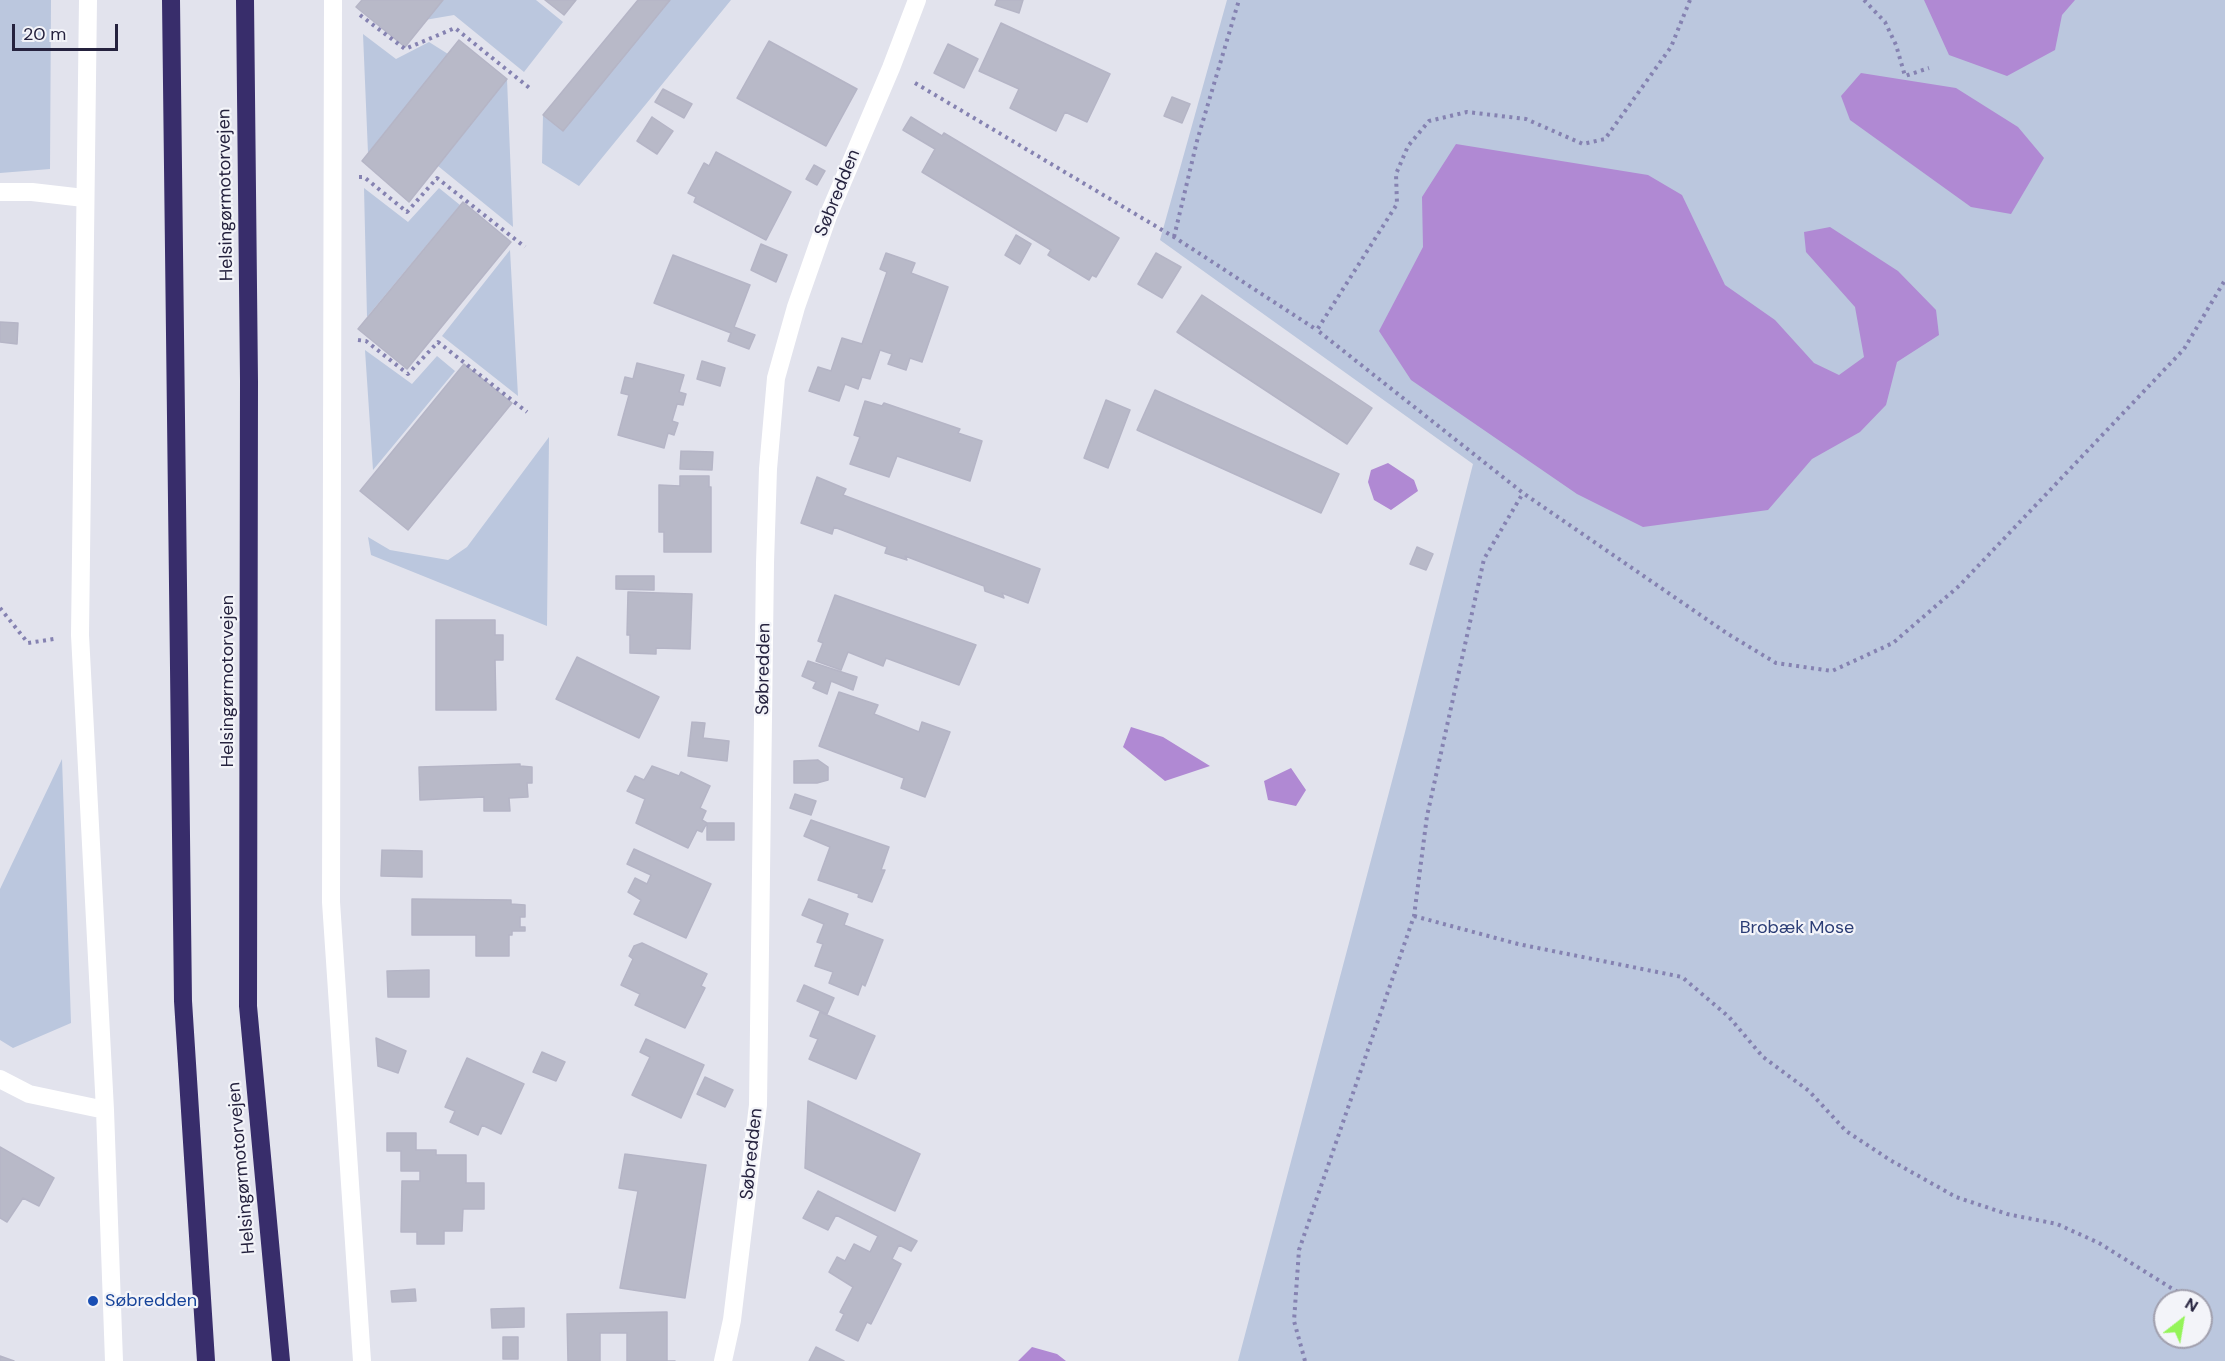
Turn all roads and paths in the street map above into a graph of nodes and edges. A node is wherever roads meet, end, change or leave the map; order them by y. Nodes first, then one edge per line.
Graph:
1 (88, 0) edge
2 (171, 0) edge
3 (245, 0) edge
4 (917, 0) edge
5 (1239, 0) edge
6 (1690, 0) edge
7 (1864, 0) edge
8 (333, 5) edge
9 (891, 68) junction
10 (1929, 68) dead end
11 (532, 90) dead end
12 (334, 176) junction
13 (0, 192) edge
14 (84, 198) junction
15 (1174, 237) junction
16 (525, 247) dead end
17 (2225, 280) edge
18 (1317, 330) junction
19 (333, 338) junction
20 (527, 412) dead end
21 (1523, 493) junction
22 (0, 608) edge
23 (80, 635) junction
24 (1414, 916) junction
25 (0, 1079) edge
26 (105, 1110) junction
27 (2173, 1289) edge
28 (114, 1361) edge
29 (206, 1361) edge
30 (281, 1361) edge
31 (362, 1361) edge
32 (723, 1361) edge
33 (1305, 1361) edge

1 - 14 street
2 - 29 highway
3 - 30 highway, Helsingørmotorvejen
4 - 9 street, Søbredden
5 - 15 path
6 - 18 path
7 - 10 path
8 - 11 path
8 - 12 street
9 - 15 path
9 - 32 street, Søbredden
12 - 16 path
12 - 19 street
13 - 14 street
14 - 23 street
15 - 18 path
17 - 21 path
18 - 21 path
19 - 20 path
19 - 31 street
21 - 24 path
22 - 23 path
23 - 26 street
24 - 27 path
24 - 33 path
25 - 26 street
26 - 28 street

